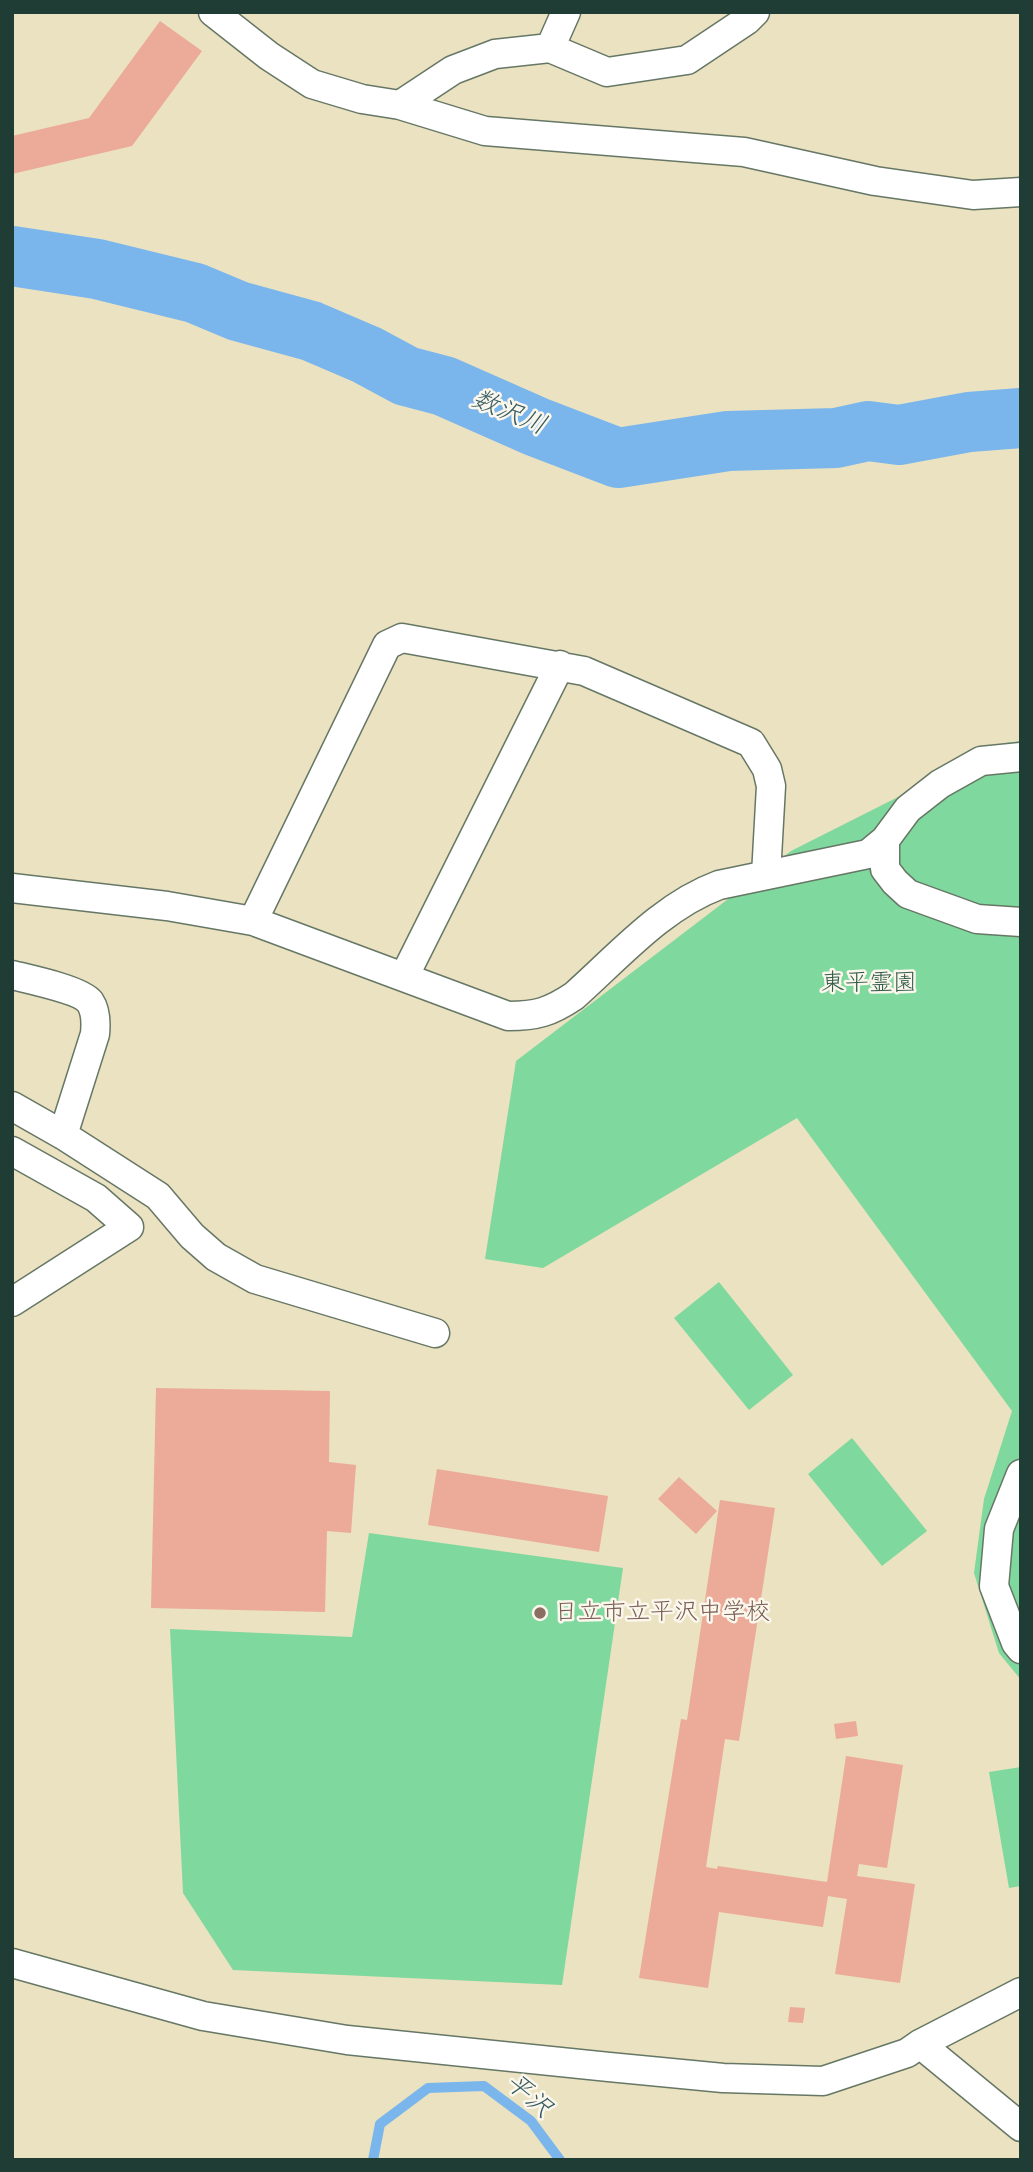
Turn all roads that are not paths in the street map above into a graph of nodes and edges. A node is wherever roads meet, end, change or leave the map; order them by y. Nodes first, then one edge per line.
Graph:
1 (214, 12) edge
2 (566, 12) edge
3 (755, 12) edge
4 (550, 48) junction
5 (400, 105) junction
6 (1021, 192) edge
7 (560, 665) junction
8 (1021, 757) edge
9 (885, 840) junction
10 (766, 875) junction
11 (12, 888) edge
12 (253, 921) junction
13 (1021, 922) edge
14 (12, 975) edge
15 (404, 977) junction
16 (12, 1106) edge
17 (63, 1135) junction
18 (12, 1151) edge
19 (12, 1302) edge
20 (435, 1334) dead end
21 (1021, 1474) edge
22 (1021, 1649) edge
23 (12, 1963) edge
24 (1021, 1992) edge
25 (919, 2044) junction
26 (1021, 2127) edge

1 - 5 street
2 - 4 street
3 - 4 street
4 - 5 street
5 - 6 street
7 - 10 street
7 - 12 street
7 - 15 street
8 - 9 street
9 - 10 street
9 - 13 street
10 - 15 street
11 - 12 street
12 - 15 street
14 - 17 street
16 - 17 street
17 - 20 street
18 - 19 street
21 - 22 street
23 - 25 street
24 - 25 street
25 - 26 street

